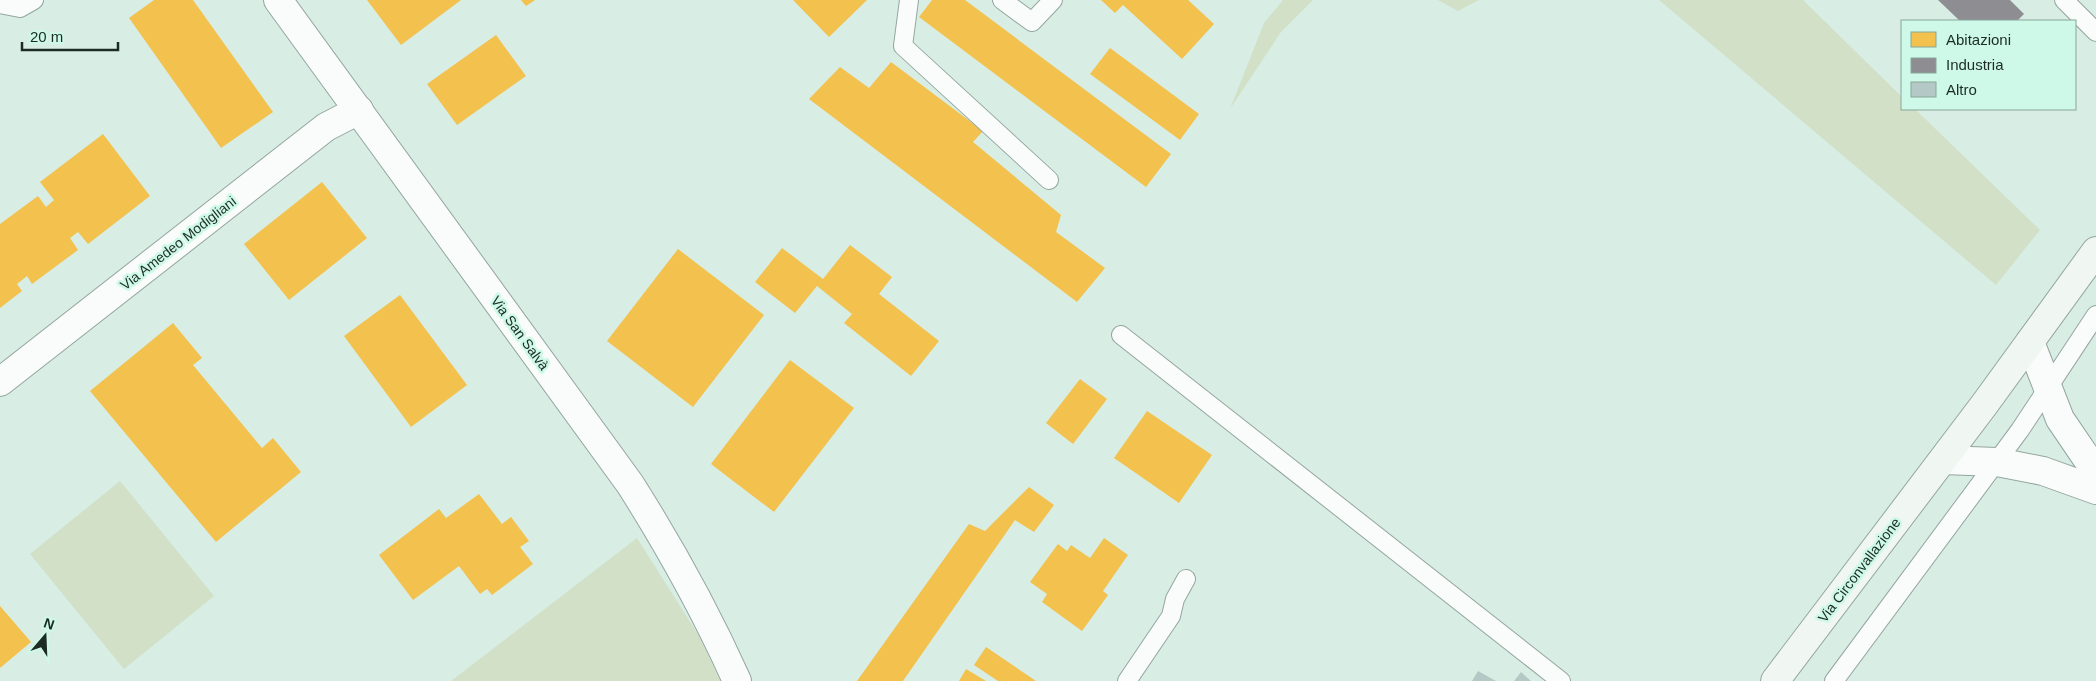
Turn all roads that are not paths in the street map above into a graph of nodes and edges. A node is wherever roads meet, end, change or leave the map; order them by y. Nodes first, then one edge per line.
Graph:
1 (34, 0) edge
2 (278, 0) edge
3 (909, 0) edge
4 (1002, 0) edge
5 (1053, 0) edge
6 (2064, 0) edge
7 (0, 4) edge
8 (2096, 32) edge
9 (360, 110) junction
10 (1049, 180) dead end
11 (2096, 251) edge
12 (2096, 315) edge
13 (1121, 335) dead end
14 (2030, 342) junction
15 (0, 382) edge
16 (2046, 389) junction
17 (1943, 460) junction
18 (1997, 462) junction
19 (2096, 472) edge
20 (2096, 490) edge
21 (1186, 579) dead end
22 (737, 681) edge
23 (1127, 681) edge
24 (1560, 681) edge
25 (1775, 681) edge
26 (1834, 681) edge

1 - 7 lane
2 - 9 street, Via San Salvà
3 - 10 lane
4 - 5 lane
6 - 8 lane
9 - 15 street, Via Amedeo Modigliani
9 - 22 street, Via San Salvà
11 - 14 main road, Via Circonvallazione
12 - 16 lane
13 - 24 lane
14 - 16 street
14 - 17 main road, Via Circonvallazione
16 - 18 lane
16 - 19 street
17 - 18 street
17 - 25 main road, Via Circonvallazione
18 - 20 street
18 - 26 lane
21 - 23 lane

